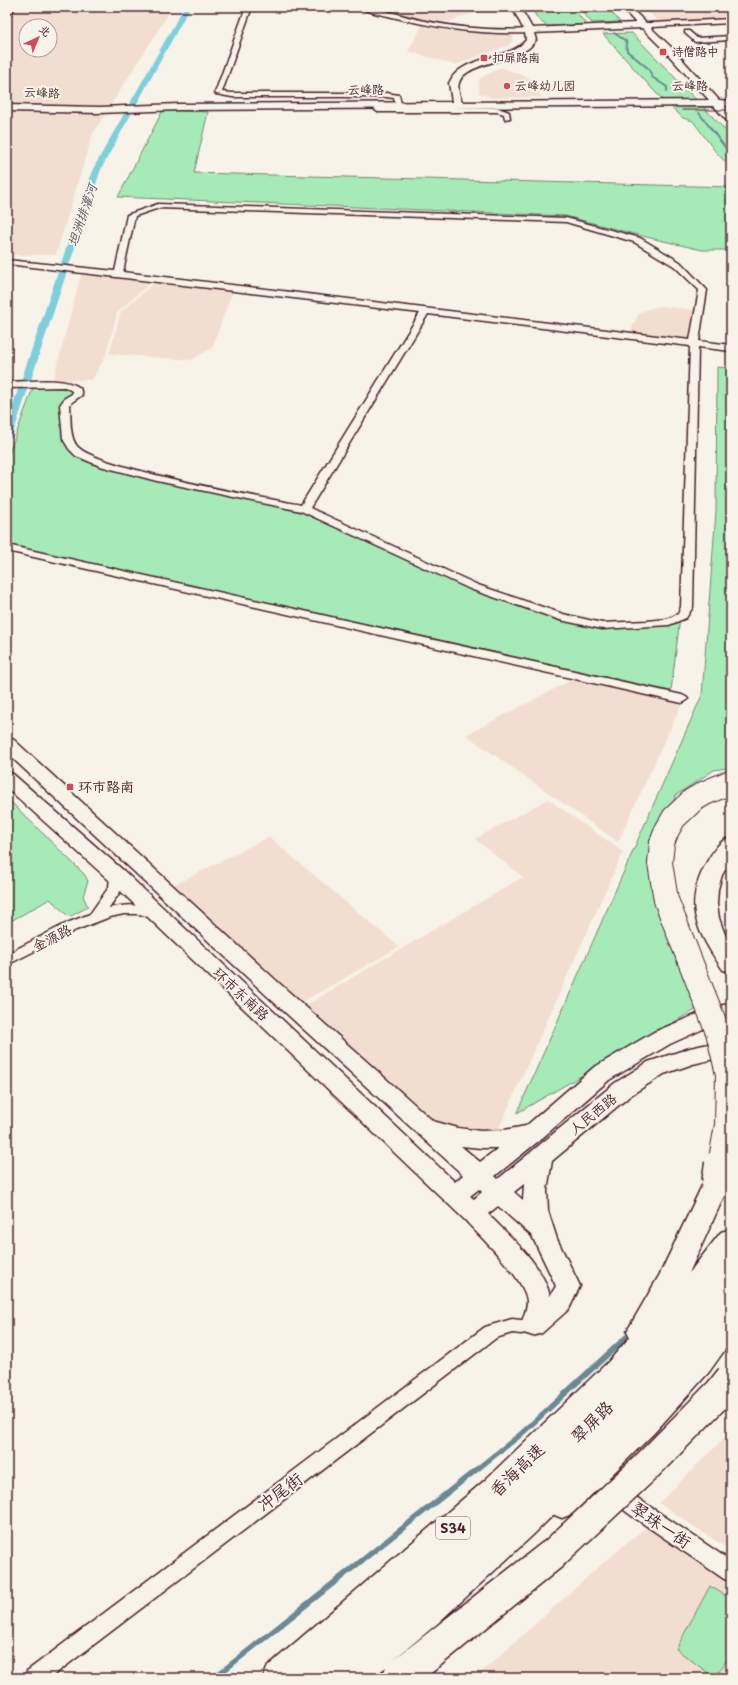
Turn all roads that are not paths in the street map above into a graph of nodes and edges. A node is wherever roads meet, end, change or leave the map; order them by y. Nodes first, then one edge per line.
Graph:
1 (11, 7) edge
2 (249, 7) edge
3 (362, 7) edge
4 (516, 7) edge
5 (625, 7) edge
6 (634, 7) edge
7 (7, 14) edge
8 (731, 22) edge
9 (648, 25) junction
10 (529, 31) junction
11 (687, 32) dead end
12 (731, 38) edge
13 (709, 85) junction
14 (669, 100) junction
15 (725, 100) edge
16 (457, 103) junction
17 (683, 104) junction
18 (7, 105) edge
19 (167, 106) junction
20 (378, 106) junction
21 (396, 107) junction
22 (7, 108) edge
23 (98, 109) junction
24 (507, 117) dead end
25 (730, 118) edge
26 (7, 262) edge
27 (119, 274) junction
28 (425, 311) junction
29 (694, 343) junction
30 (731, 348) edge
31 (8, 384) edge
32 (304, 509) junction
33 (7, 548) edge
34 (682, 699) dead end
35 (7, 743) edge
36 (7, 778) edge
37 (731, 782) edge
38 (731, 844) edge
39 (118, 876) junction
40 (156, 914) junction
41 (96, 915) junction
42 (7, 960) edge
43 (731, 964) edge
44 (725, 1012) edge
45 (731, 1046) edge
46 (425, 1128) junction
47 (533, 1133) junction
48 (542, 1156) junction
49 (480, 1176) junction
50 (498, 1192) junction
51 (454, 1196) junction
52 (473, 1213) junction
53 (541, 1230) junction
54 (731, 1240) edge
55 (731, 1264) edge
56 (731, 1297) edge
57 (731, 1321) edge
58 (533, 1325) junction
59 (619, 1370) junction
60 (731, 1378) edge
61 (592, 1476) junction
62 (731, 1572) edge
63 (34, 1678) edge
64 (280, 1678) edge
65 (314, 1678) edge
66 (346, 1678) edge
67 (363, 1678) edge
68 (398, 1678) edge

1 - 7 street
2 - 21 street
3 - 10 street
4 - 10 street
5 - 9 street
6 - 9 street
8 - 9 street
9 - 10 street
9 - 13 street
10 - 16 street
11 - 12 street
13 - 14 street
13 - 15 street
14 - 15 street, 云峰路
14 - 16 street, 云峰路
15 - 17 street, 云峰路
15 - 25 street
16 - 17 street, 云峰路
16 - 20 street, 云峰路
16 - 21 street, 云峰路
17 - 25 street
18 - 23 street, 云峰路
19 - 20 street, 云峰路
19 - 21 street, 云峰路
19 - 23 street, 云峰路
20 - 21 street
21 - 24 street
22 - 23 street, 云峰路
26 - 27 street
27 - 28 street
27 - 29 street
28 - 29 street
28 - 32 street
29 - 30 street
29 - 32 street
31 - 32 street
33 - 34 street
35 - 46 street, 环市东南路
36 - 39 street, 环市东南路
37 - 59 highway, bridge
38 - 43 highway
39 - 40 street, 环市东南路
39 - 41 street
40 - 41 street
40 - 51 street, 环市东南路
41 - 42 street, 金源路
44 - 47 street, 人民西路
45 - 48 street, 人民西路
46 - 47 street
46 - 49 street, 环市东南路
47 - 49 street, 人民西路
48 - 50 street, 人民西路
48 - 53 street
49 - 50 street, 环市东南路
49 - 51 street, 人民西路
50 - 52 street, 人民西路
50 - 53 street, 环市东南路
51 - 52 street, 环市东南路
52 - 58 street, 环市东南路
53 - 58 street
54 - 59 highway, 香海高速 / S34
55 - 65 street, 翠屏路
56 - 66 highway
57 - 61 street
58 - 63 street, 冲尾街
59 - 64 highway, 香海高速 / S34
60 - 68 highway, bridge
61 - 62 street, 翠珠一街
61 - 67 street

